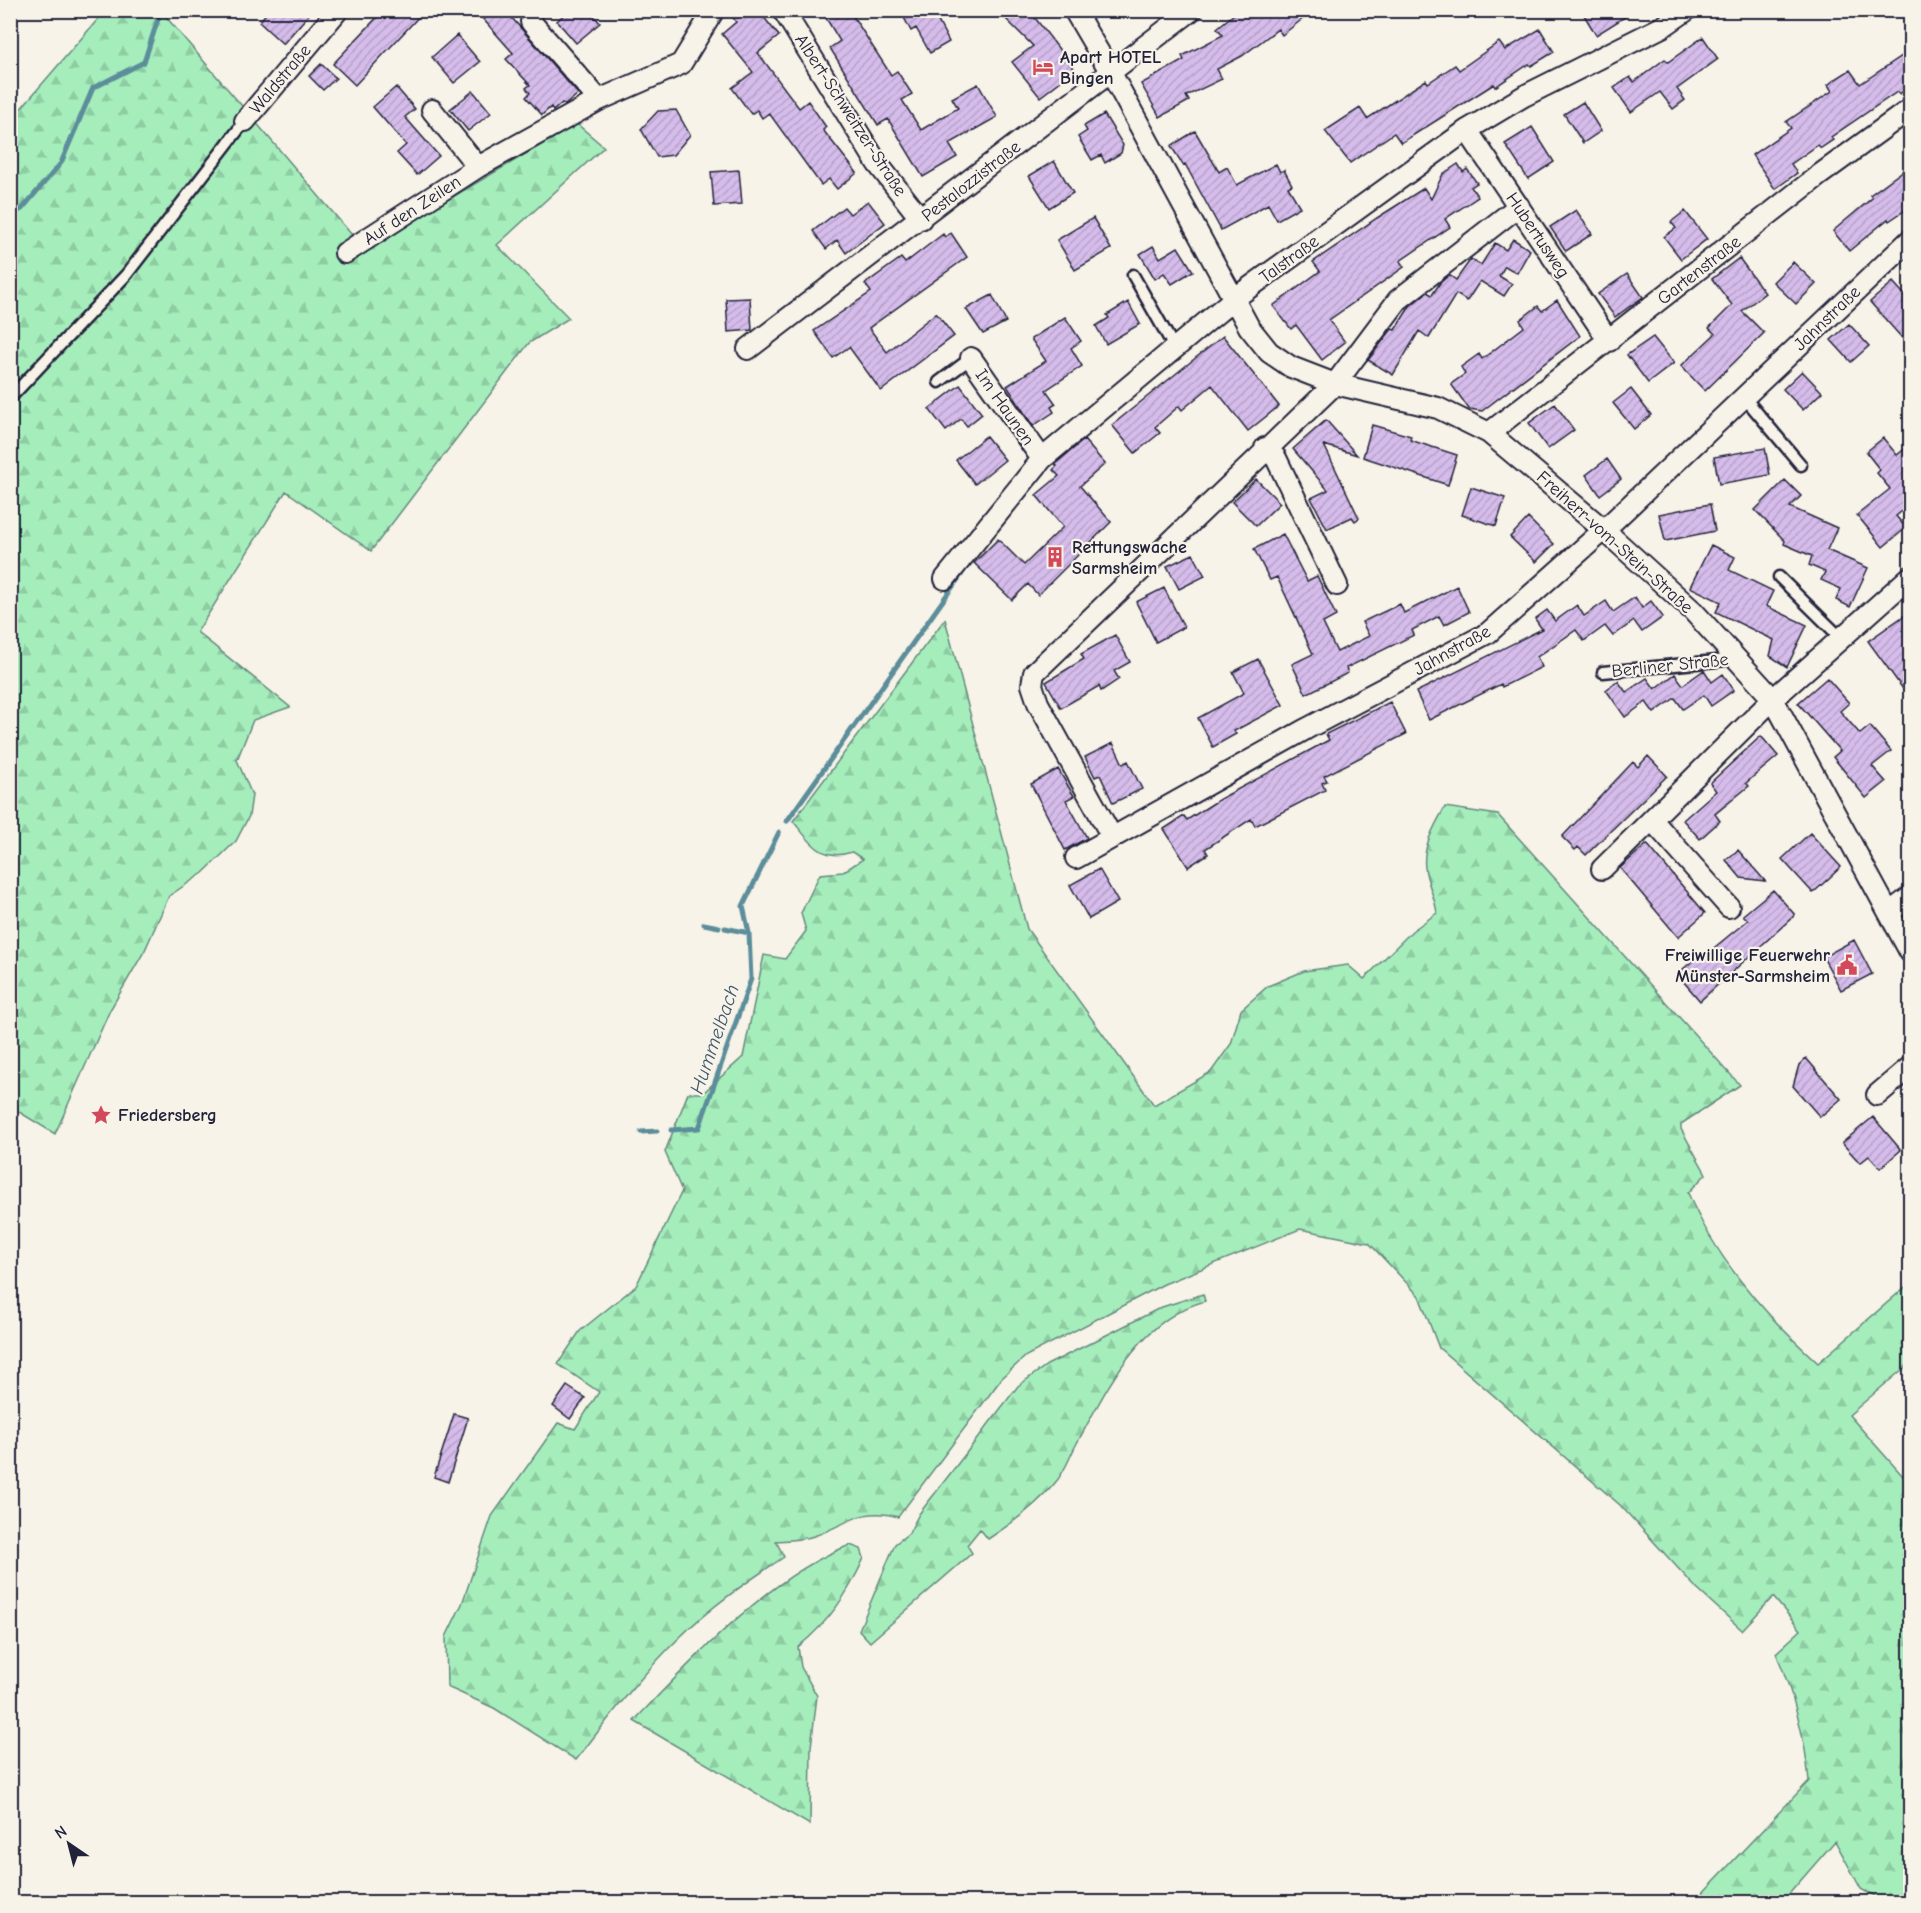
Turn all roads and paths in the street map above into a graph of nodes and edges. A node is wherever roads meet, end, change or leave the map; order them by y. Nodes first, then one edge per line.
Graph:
1 (338, 10) edge
2 (714, 10) edge
3 (783, 10) edge
4 (1074, 10) edge
5 (1192, 10) edge
6 (1688, 10) edge
7 (531, 22) dead end
8 (1111, 73) junction
9 (599, 100) junction
10 (1911, 109) edge
11 (432, 110) dead end
12 (245, 121) joint
13 (1467, 130) junction
14 (478, 167) junction
15 (1519, 206) junction
16 (921, 219) junction
17 (1911, 240) edge
18 (345, 253) dead end
19 (1133, 275) dead end
20 (1235, 298) junction
21 (1609, 341) junction
22 (1174, 347) junction
23 (748, 349) dead end
24 (971, 357) joint
25 (939, 382) dead end
26 (1335, 384) junction
27 (1744, 397) junction
28 (10, 398) edge
29 (1489, 433) junction
30 (1265, 448) junction
31 (1042, 459) junction
32 (1801, 465) dead end
33 (1604, 530) junction
34 (1779, 577) dead end
35 (1911, 578) edge
36 (945, 579) dead end
37 (1337, 585) dead end
38 (1841, 639) junction
39 (1738, 659) junction
40 (1603, 672) dead end
41 (1773, 699) junction
42 (1652, 820) junction
43 (1112, 837) junction
44 (1076, 858) dead end
45 (1602, 869) dead end
46 (1911, 897) edge
47 (1729, 907) dead end
48 (1890, 912) junction
49 (1911, 952) edge
50 (1911, 1067) edge
51 (1877, 1095) dead end

1 - 12 street, Waldstraße
2 - 9 street, Auf den Zeilen
3 - 16 street, Albert-Schweitzer-Straße
4 - 8 street, Freiherr-vom-Stein-Straße
5 - 8 street, Pestalozzistraße
6 - 13 street, Talstraße
7 - 9 street
8 - 16 street, Pestalozzistraße
8 - 20 street, Freiherr-vom-Stein-Straße
9 - 14 street, Auf den Zeilen
10 - 21 street, Gartenstraße
11 - 14 street, Auf den Zeilen
12 - 28 lane
13 - 15 street, Hubertusweg
13 - 20 street, Talstraße
14 - 18 street, Auf den Zeilen
15 - 21 street, Hubertusweg
15 - 26 street
16 - 23 street, Pestalozzistraße
17 - 27 street, Jahnstraße
19 - 22 lane
20 - 22 street, Talstraße
20 - 26 street, Freiherr-vom-Stein-Straße
21 - 29 street, Gartenstraße
22 - 31 street, Talstraße
24 - 25 lane, Im Haunen
24 - 31 street, Im Haunen
26 - 29 street, Freiherr-vom-Stein-Straße
26 - 30 street
27 - 32 lane
27 - 33 street, Jahnstraße
29 - 33 street, Freiherr-vom-Stein-Straße
30 - 37 street
30 - 43 street
31 - 36 street, Talstraße
33 - 39 street, Freiherr-vom-Stein-Straße
33 - 43 street, Jahnstraße
34 - 38 lane
35 - 38 street
38 - 41 street
39 - 40 lane, Berliner Straße
39 - 41 street, Freiherr-vom-Stein-Straße
41 - 42 street
41 - 48 street, Freiherr-vom-Stein-Straße
42 - 45 street
42 - 47 street
43 - 44 street, Jahnstraße
46 - 48 street
48 - 49 street, Freiherr-vom-Stein-Straße
50 - 51 street

